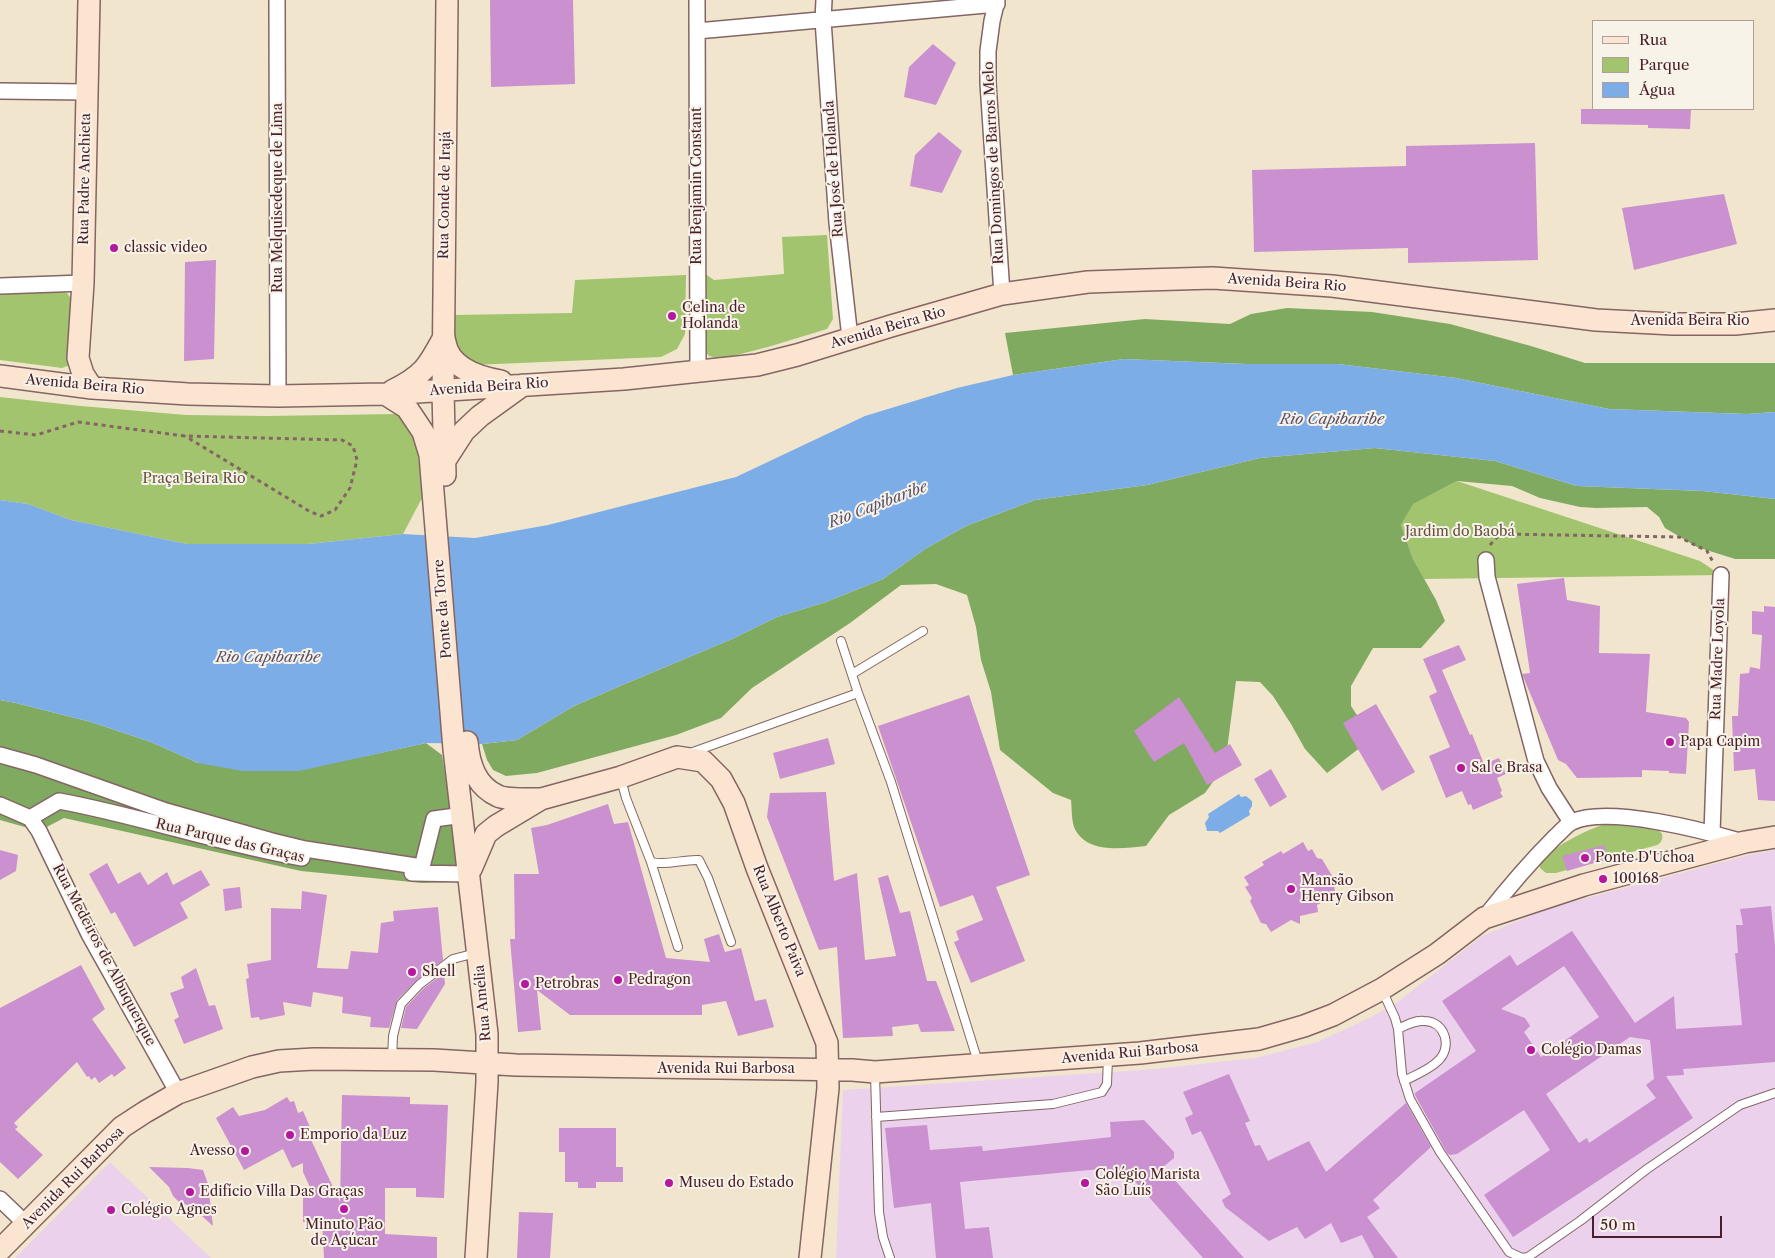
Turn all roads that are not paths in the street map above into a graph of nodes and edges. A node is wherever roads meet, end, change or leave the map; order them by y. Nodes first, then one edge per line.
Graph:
1 (89, 0) edge
2 (278, 0) edge
3 (447, 0) edge
4 (697, 0) edge
5 (824, 0) edge
6 (997, 2) edge
7 (824, 20) junction
8 (697, 31) junction
9 (0, 91) edge
10 (87, 92) junction
11 (83, 283) junction
12 (0, 286) edge
13 (1002, 294) junction
14 (1775, 320) edge
15 (444, 337) junction
16 (850, 338) junction
17 (78, 358) junction
18 (698, 372) junction
19 (0, 376) edge
20 (52, 384) junction
21 (524, 385) junction
22 (92, 388) junction
23 (444, 391) junction
24 (385, 394) junction
25 (278, 396) junction
26 (440, 467) junction
27 (1486, 560) road end
28 (1721, 575) road end
29 (923, 631) dead end
30 (841, 641) dead end
31 (852, 674) junction
32 (858, 693) junction
33 (461, 749) junction
34 (0, 755) edge
35 (677, 757) junction
36 (621, 778) junction
37 (541, 799) junction
38 (0, 806) edge
39 (463, 815) junction
40 (30, 818) junction
41 (1571, 822) junction
42 (1712, 833) junction
43 (1775, 837) edge
44 (1745, 842) junction
45 (651, 862) junction
46 (469, 874) junction
47 (1484, 918) junction
48 (731, 942) dead end
49 (678, 947) dead end
50 (478, 952) junction
51 (1382, 989) junction
52 (1398, 1029) junction
53 (1108, 1056) junction
54 (392, 1060) junction
55 (487, 1063) junction
56 (979, 1066) junction
57 (828, 1070) junction
58 (875, 1072) junction
59 (1404, 1081) junction
60 (178, 1093) junction
61 (1775, 1093) edge
62 (876, 1116) junction
63 (0, 1199) edge
64 (26, 1224) junction
65 (0, 1250) edge
66 (1515, 1257) edge
67 (1529, 1257) edge
68 (476, 1258) edge
69 (810, 1258) edge
70 (890, 1258) edge

1 - 10 main road, Rua Padre Anchieta
2 - 25 street, Rua Melquisedeque de Lima
3 - 15 main road, Rua Conde de Irajá
4 - 8 street, Rua Benjamin Constant
5 - 7 street, Rua José de Holanda
6 - 7 street
6 - 13 street, Rua Domingos de Barros Melo
7 - 8 street
7 - 16 street, Rua José de Holanda
8 - 18 street, Rua Benjamin Constant
9 - 10 street
10 - 11 main road, Rua Padre Anchieta
11 - 12 street
11 - 17 main road, Rua Padre Anchieta
13 - 14 main road, Avenida Beira Rio
13 - 16 main road, Avenida Beira Rio
15 - 21 main road
15 - 23 main road, Rua Conde de Irajá
15 - 24 main road
16 - 18 main road, Avenida Beira Rio
17 - 20 main road
17 - 22 main road, Rua Padre Anchieta
18 - 21 main road, Avenida Beira Rio
19 - 20 main road, Avenida Beira Rio
20 - 22 main road, Avenida Beira Rio
21 - 23 main road, Avenida Beira Rio
21 - 26 main road
22 - 25 main road, Avenida Beira Rio
23 - 24 main road, Avenida Beira Rio
23 - 26 main road
24 - 25 main road, Avenida Beira Rio
24 - 26 main road
26 - 33 main road, Ponte da Torre
27 - 41 street
28 - 42 street, Rua Madre Loyola
29 - 31 lane
30 - 31 lane
31 - 32 lane
32 - 35 lane
32 - 56 lane
33 - 37 main road, Rua Alberto Paiva
33 - 39 main road, Rua Amélia
34 - 39 street
35 - 36 main road, Rua Alberto Paiva
35 - 57 main road, Rua Alberto Paiva
36 - 37 main road, Rua Alberto Paiva
36 - 45 lane
37 - 46 main road, Rua Alberto Paiva
38 - 40 street
39 - 46 main road, Rua Amélia
40 - 46 street, Rua Parque das Graças
40 - 60 street, Rua Medeiros de Albuquerque
41 - 42 street, Avenida Rui Barbosa
41 - 47 street, Avenida Rui Barbosa
42 - 44 street, Avenida Rui Barbosa
43 - 44 main road, Avenida Rui Barbosa
44 - 47 main road, Avenida Rui Barbosa
45 - 48 lane
45 - 49 lane
46 - 50 main road, Rua Amélia
47 - 51 main road, Avenida Rui Barbosa
50 - 54 lane
50 - 55 main road, Rua Amélia
51 - 52 lane
51 - 53 main road, Avenida Rui Barbosa
52 - 59 lane
52 - 59 lane
53 - 56 main road, Avenida Rui Barbosa
53 - 62 lane
54 - 55 main road, Avenida Rui Barbosa
54 - 60 main road, Avenida Rui Barbosa
55 - 57 main road, Avenida Rui Barbosa
55 - 68 main road, Rua Amélia
56 - 58 main road, Avenida Rui Barbosa
57 - 58 main road, Avenida Rui Barbosa
57 - 69 main road, Rua Alberto Paiva
58 - 62 lane
59 - 66 lane
60 - 64 main road, Avenida Rui Barbosa
61 - 67 lane
62 - 70 lane
63 - 64 street
64 - 65 main road, Avenida Rui Barbosa
66 - 67 lane

